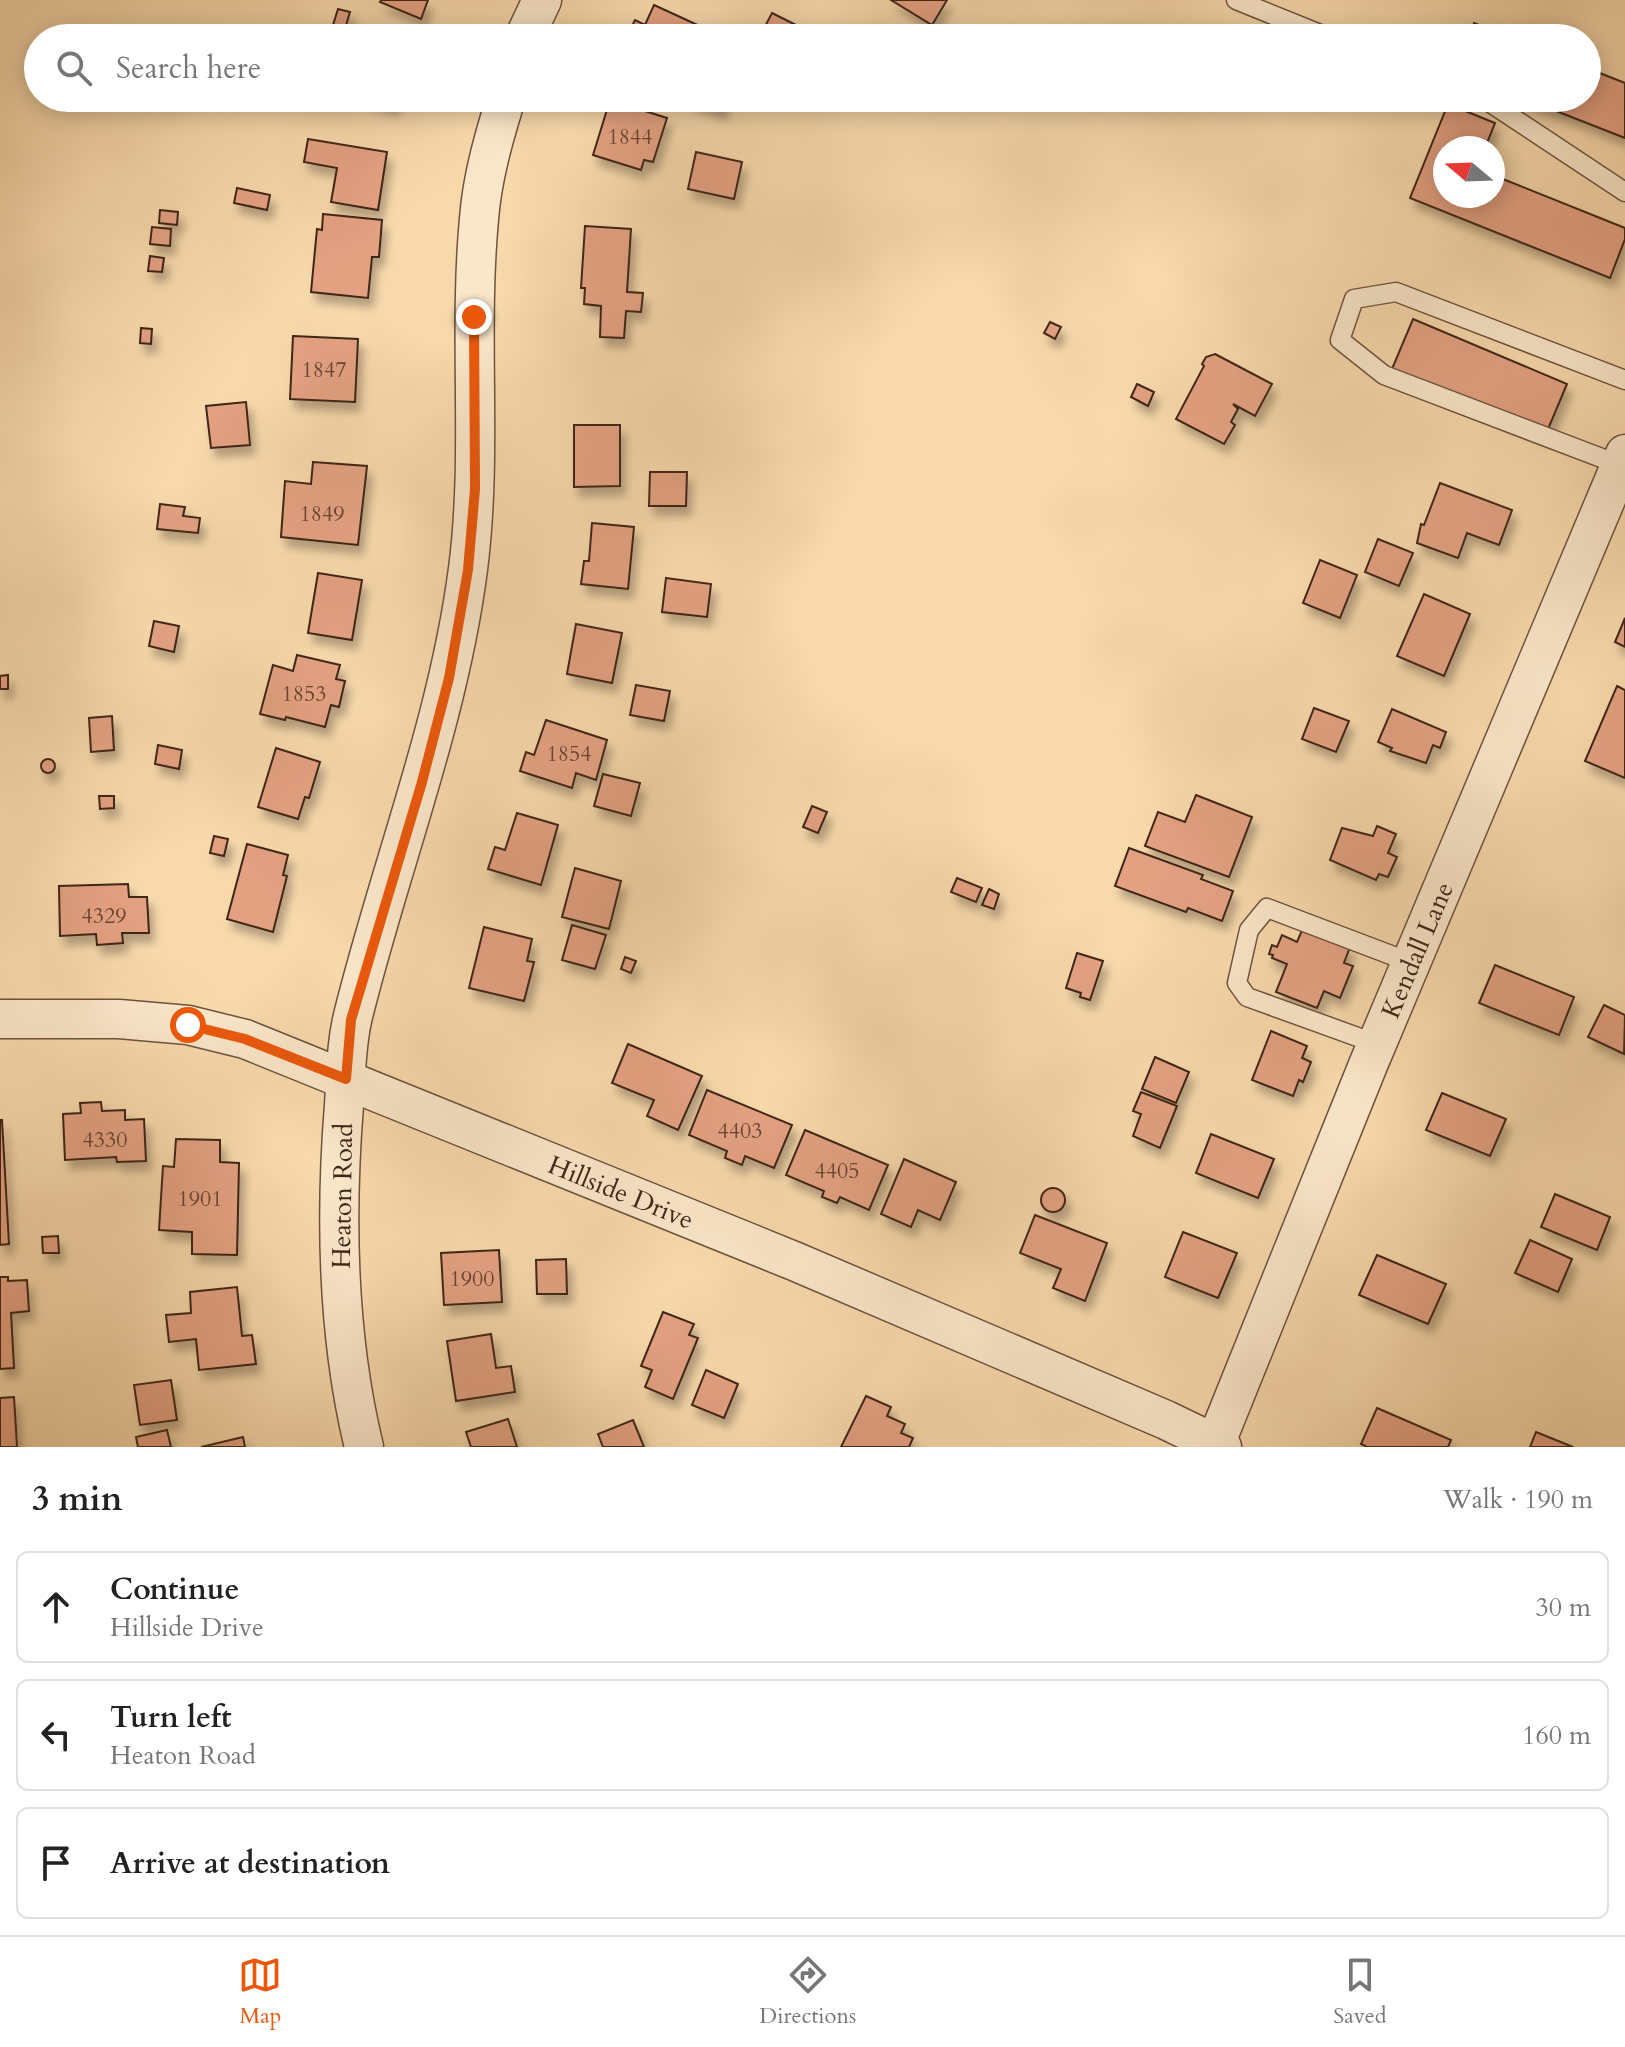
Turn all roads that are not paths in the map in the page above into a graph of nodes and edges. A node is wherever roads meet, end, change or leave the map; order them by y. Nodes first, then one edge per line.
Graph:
1 (542, 0) edge
2 (1236, 0) edge
3 (531, 24) edge
4 (1295, 24) edge
5 (502, 112) edge
6 (1504, 112) edge
7 (1625, 192) edge
8 (1625, 380) edge
9 (1623, 460) edge
10 (1412, 963) junction
11 (0, 1019) edge
12 (1377, 1044) junction
13 (346, 1079) junction
14 (1217, 1446) edge
15 (364, 1447) edge

1 - 3 street
2 - 4 lane
5 - 13 street, Heaton Road
6 - 7 lane
8 - 9 lane
9 - 10 street, Kendall Lane
10 - 12 street, Kendall Lane
10 - 12 lane
11 - 13 street, Hillside Drive
12 - 14 street, Kendall Lane
13 - 14 street, Hillside Drive
13 - 15 street, Heaton Road

